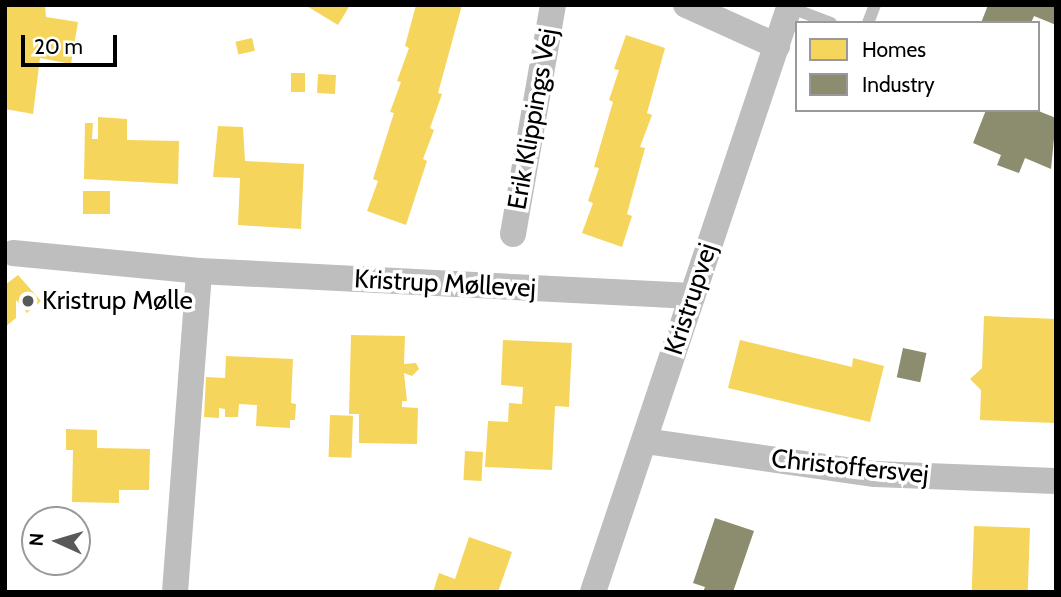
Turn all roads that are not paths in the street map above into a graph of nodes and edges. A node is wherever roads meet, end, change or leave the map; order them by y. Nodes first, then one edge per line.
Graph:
1 (553, 5) edge
2 (686, 5) edge
3 (789, 6) edge
4 (826, 21) edge
5 (777, 47) junction
6 (513, 234) dead end
7 (9, 253) edge
8 (199, 271) junction
9 (692, 296) junction
10 (645, 441) junction
11 (1056, 481) edge
12 (175, 592) edge
13 (593, 592) edge

1 - 6 street, Erik Klippings Vej
2 - 5 street
3 - 4 lane
3 - 5 street, Kristrupvej
5 - 9 street, Kristrupvej
7 - 8 street, Kristrup Møllevej
8 - 9 street, Kristrup Møllevej
8 - 12 street
9 - 10 street, Kristrupvej
10 - 11 street, Christoffersvej
10 - 13 street, Kristrupvej

